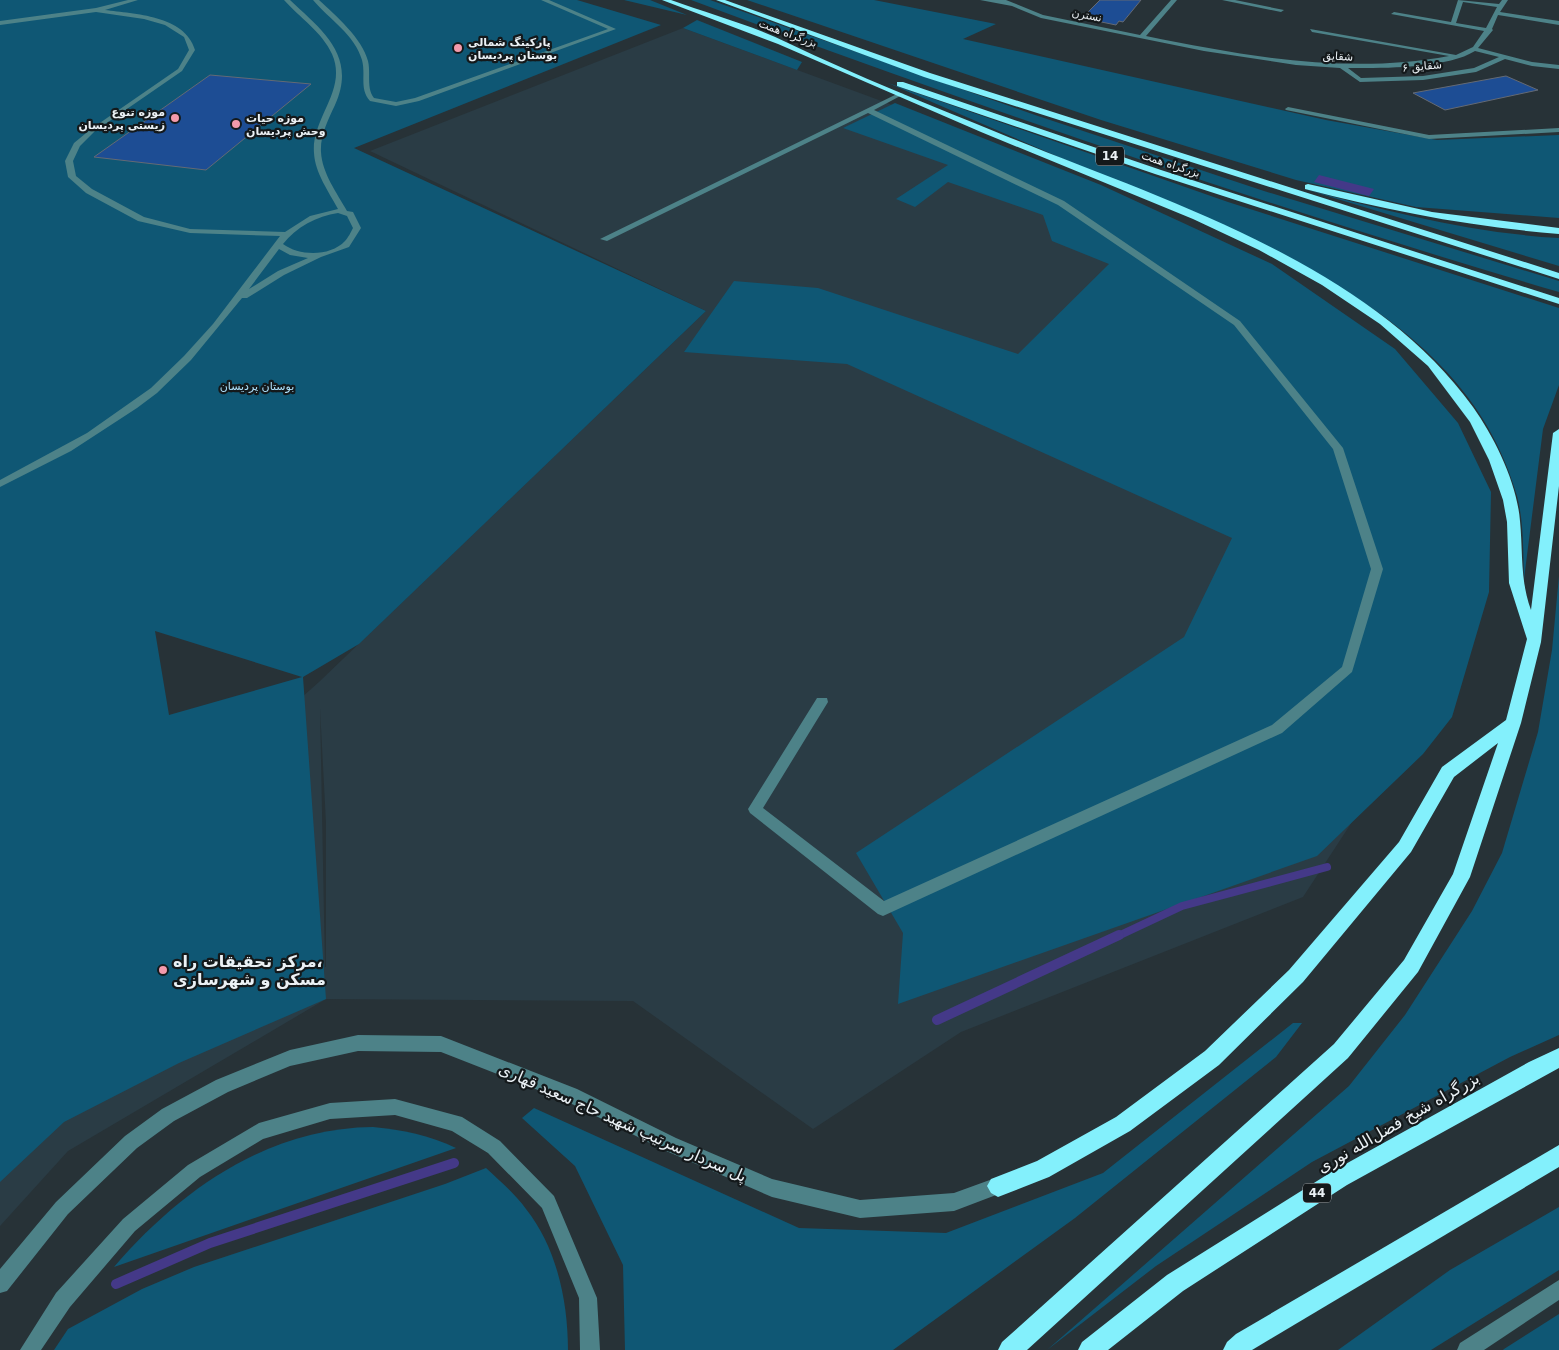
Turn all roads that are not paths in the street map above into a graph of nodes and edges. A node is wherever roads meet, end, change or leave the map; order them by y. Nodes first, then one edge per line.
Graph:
1 (134, 0) edge
2 (287, 0) edge
3 (316, 0) edge
4 (544, 0) edge
5 (666, 0) edge
6 (719, 0) edge
7 (983, 0) edge
8 (1002, 0) edge
9 (1174, 0) edge
10 (1225, 0) edge
11 (1462, 0) edge
12 (1505, 0) edge
13 (1012, 5) junction
14 (1500, 6) junction
15 (96, 10) junction
16 (1282, 10) dead end
17 (1496, 13) junction
18 (1394, 14) dead end
19 (0, 23) edge
20 (1559, 23) edge
21 (1453, 24) junction
22 (1312, 30) dead end
23 (1490, 30) junction
24 (1142, 36) junction
25 (780, 42) junction
26 (1474, 49) junction
27 (1458, 55) junction
28 (1504, 57) junction
29 (1559, 67) edge
30 (1343, 68) junction
31 (901, 94) junction
32 (1288, 108) dead end
33 (868, 110) junction
34 (1559, 130) edge
35 (1192, 160) junction
36 (343, 211) junction
37 (1559, 231) edge
38 (283, 237) junction
39 (604, 240) dead end
40 (323, 254) junction
41 (1559, 276) edge
42 (238, 300) junction
43 (1559, 301) edge
44 (1559, 433) edge
45 (0, 484) edge
46 (1534, 642) junction
47 (822, 702) dead end
48 (1513, 723) junction
49 (1559, 1058) edge
50 (1559, 1154) edge
51 (998, 1186) joint
52 (0, 1284) edge
53 (1559, 1289) edge
54 (30, 1350) edge
55 (590, 1350) edge
56 (1010, 1350) edge
57 (1090, 1350) edge
58 (1235, 1350) edge
59 (1466, 1350) edge

1 - 15 street
2 - 36 street
3 - 4 street
5 - 25 highway, بزرگراه همت / 14
6 - 35 highway, بزرگراه همت / 14
7 - 13 street
8 - 13 street, نسترن
9 - 24 street
10 - 16 street
11 - 14 street
11 - 21 street
12 - 14 street, شقایق
13 - 24 street, نسترن
14 - 17 street, شقایق
15 - 19 street
15 - 38 street
17 - 20 street
17 - 23 street, شقایق
18 - 21 street
21 - 23 street
22 - 27 street
23 - 26 street, شقایق
24 - 30 street, شقایق
25 - 31 highway
25 - 43 highway, بزرگراه همت / 14
26 - 27 street, شقایق
26 - 28 street
27 - 30 street, شقایق
28 - 29 street
28 - 30 street, شقایق ۶
31 - 33 street
31 - 46 highway
32 - 34 street
33 - 39 street
33 - 47 street
35 - 37 highway
35 - 41 highway, بزرگراه همت / 14
36 - 38 street
36 - 40 street
38 - 40 street
38 - 42 street
40 - 42 street
42 - 45 street
44 - 46 highway
46 - 48 highway
48 - 51 highway
48 - 56 highway
49 - 57 highway, بزرگراه شیخ فضل‌الله نوری / 44
50 - 58 highway
51 - 52 street, پل سردار سرتیپ شهید حاج سعید قهاری
53 - 59 street
54 - 55 street

